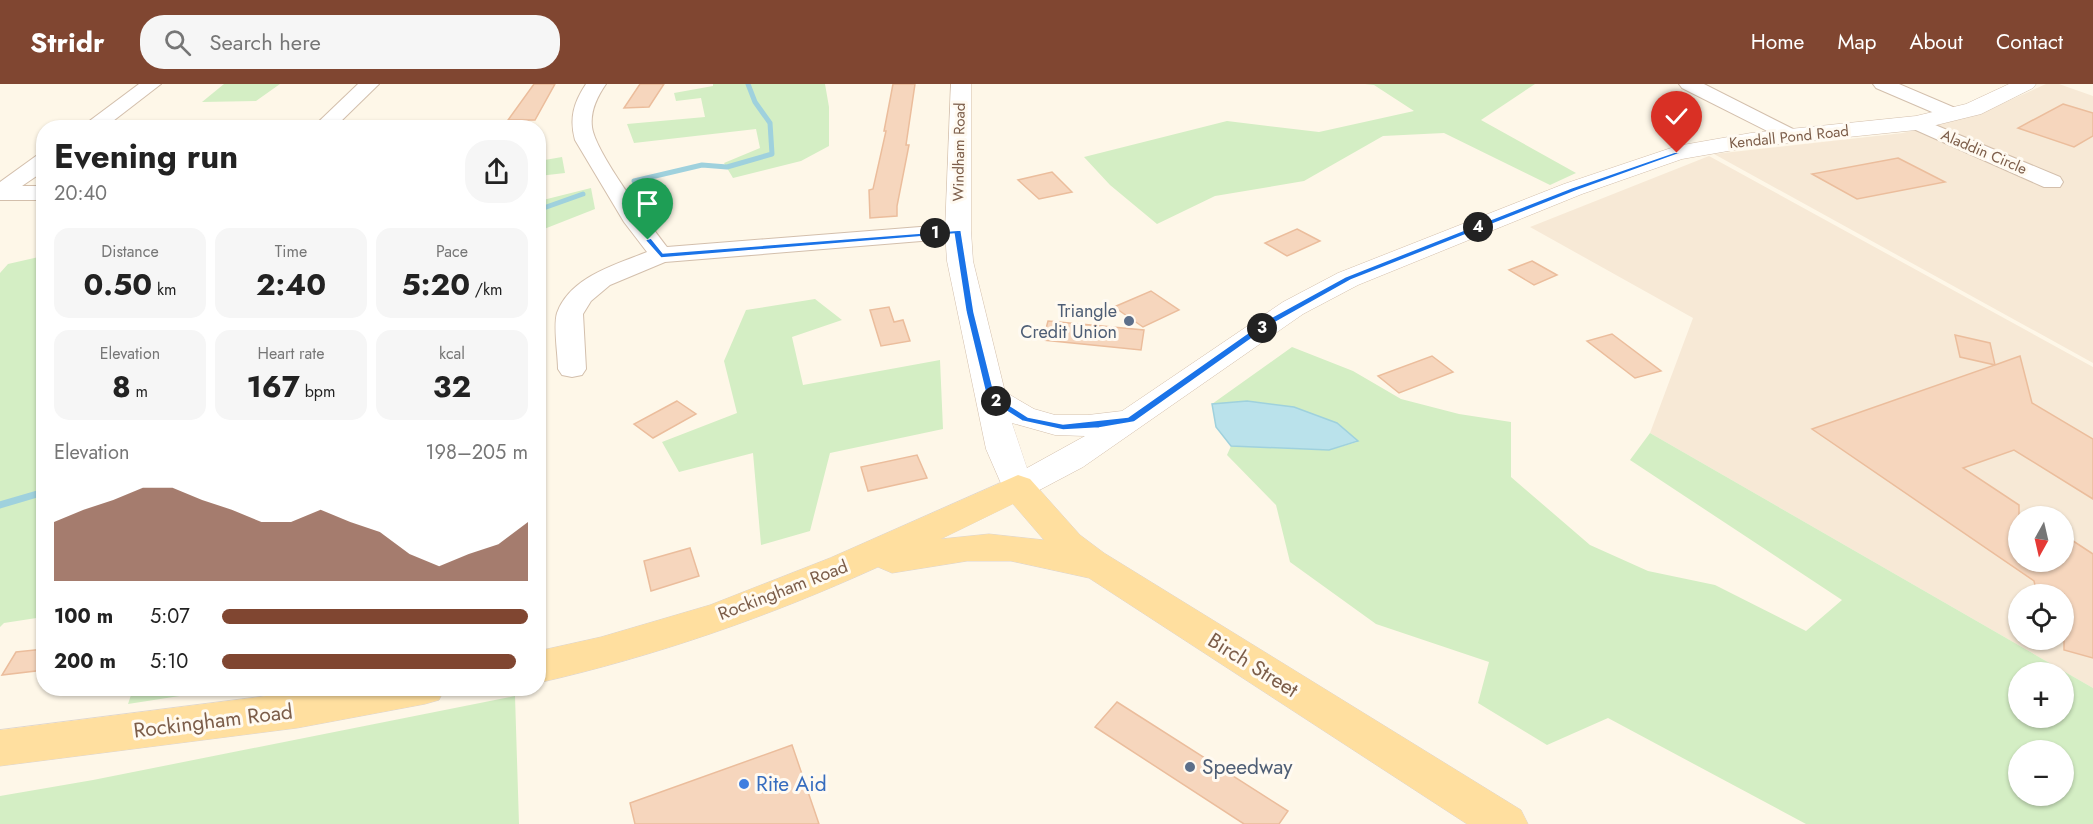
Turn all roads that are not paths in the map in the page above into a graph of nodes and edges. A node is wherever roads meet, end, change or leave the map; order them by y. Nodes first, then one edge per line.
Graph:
1 (151, 84) edge
2 (369, 84) edge
3 (596, 84) edge
4 (961, 84) edge
5 (1689, 84) edge
6 (1883, 84) edge
7 (2026, 84) edge
8 (1953, 114) junction
9 (101, 120) edge
10 (331, 120) edge
11 (1916, 123) junction
12 (1792, 136) junction
13 (36, 167) edge
14 (2052, 182) dead end
15 (0, 192) edge
16 (36, 193) edge
17 (958, 231) junction
18 (661, 255) junction
19 (572, 369) dead end
20 (991, 397) junction
21 (1130, 420) junction
22 (1018, 487) junction
23 (843, 568) junction
24 (1113, 576) junction
25 (546, 665) edge
26 (380, 696) edge
27 (0, 748) edge
28 (1505, 824) edge

1 - 9 street
2 - 10 street
3 - 18 street
4 - 17 street, Windham Road
5 - 12 street
6 - 8 street
7 - 8 street, Kendall Pond Road
8 - 11 street, Kendall Pond Road
11 - 12 street, Kendall Pond Road
11 - 14 street, Aladdin Circle
12 - 21 street, Kendall Pond Road
13 - 15 street
15 - 16 street
17 - 18 street
17 - 20 street, Windham Road
18 - 19 street
20 - 21 street
20 - 22 street, Windham Road
21 - 22 street, Kendall Pond Road
22 - 23 main road, Rockingham Road
22 - 24 main road, Birch Street
23 - 24 main road
23 - 25 main road, Rockingham Road
24 - 28 main road, Birch Street
26 - 27 main road, Rockingham Road

